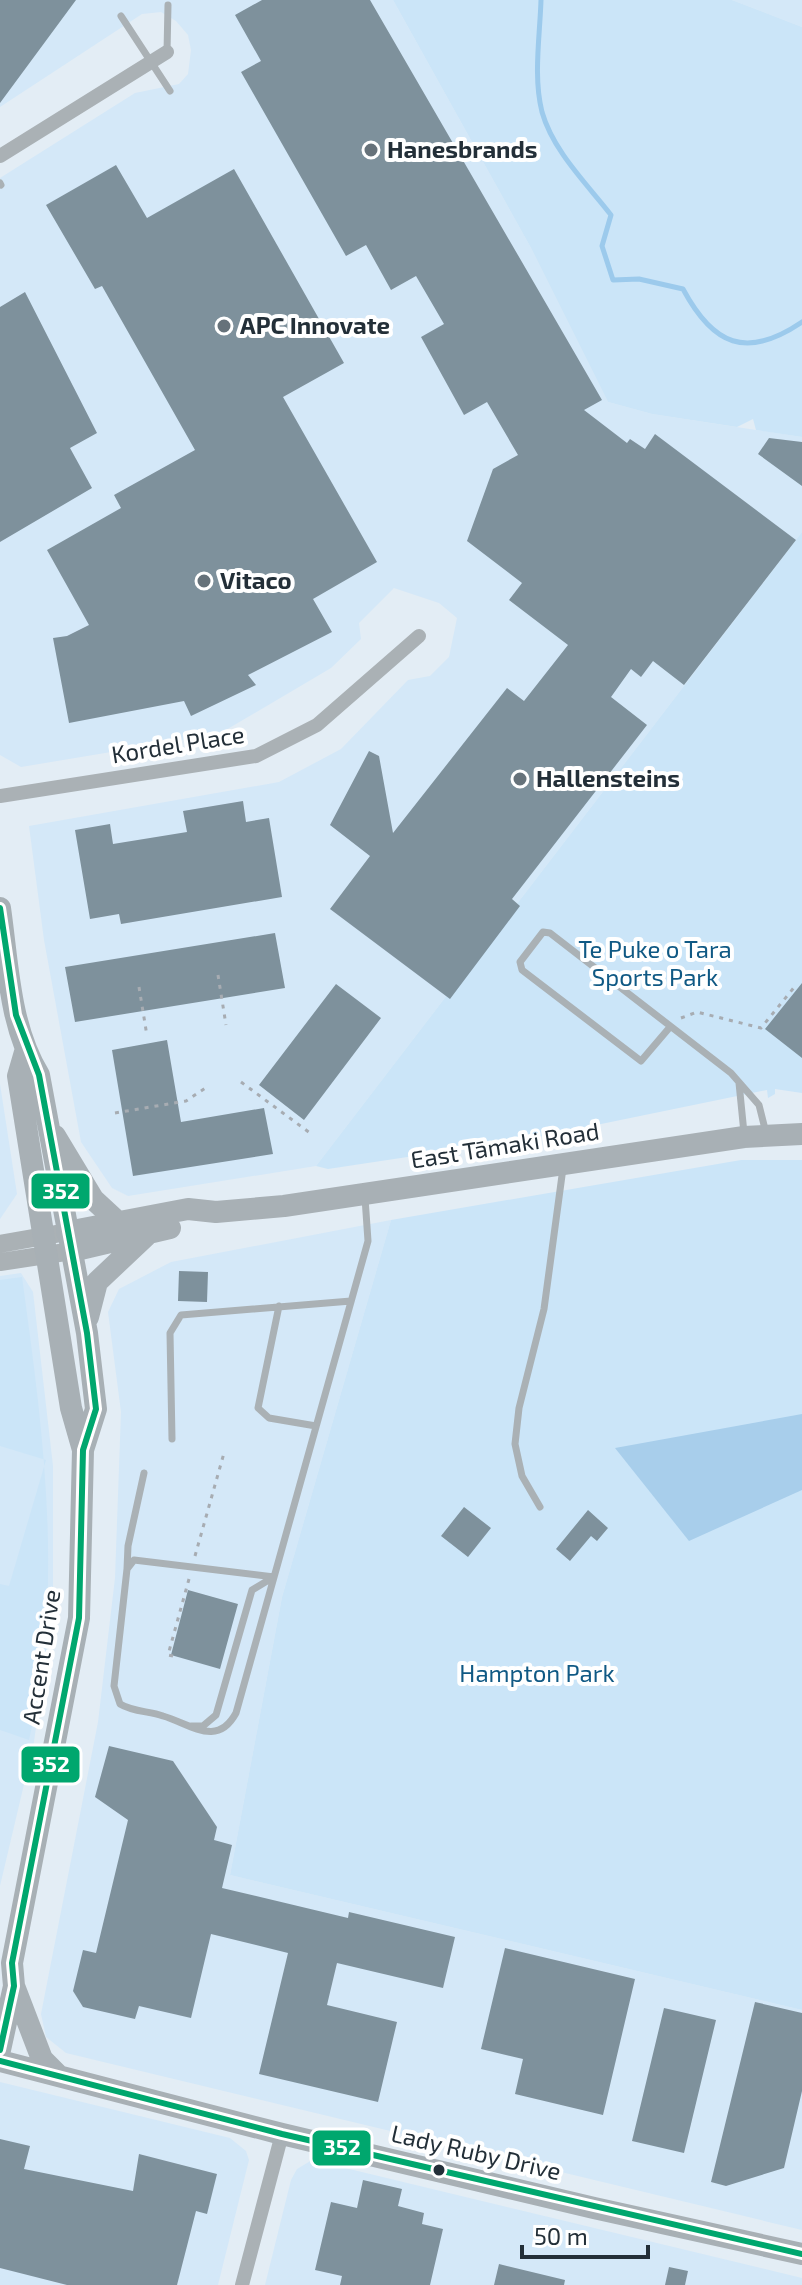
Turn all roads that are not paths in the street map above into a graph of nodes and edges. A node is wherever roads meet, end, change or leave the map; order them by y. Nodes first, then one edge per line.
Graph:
1 (168, 5) dead end
2 (121, 16) dead end
3 (167, 52) joint
4 (153, 61) junction
5 (170, 91) dead end
6 (0, 156) edge
7 (419, 636) dead end
8 (0, 796) edge
9 (0, 908) edge
10 (670, 1027) junction
11 (25, 1052) junction
12 (739, 1083) junction
13 (46, 1121) junction
14 (802, 1134) edge
15 (756, 1136) junction
16 (564, 1164) junction
17 (365, 1194) junction
18 (216, 1212) junction
19 (119, 1223) junction
20 (151, 1232) junction
21 (70, 1242) junction
22 (0, 1244) edge
23 (45, 1246) junction
24 (0, 1262) edge
25 (351, 1301) junction
26 (279, 1306) junction
27 (87, 1333) junction
28 (316, 1426) junction
29 (172, 1439) dead end
30 (83, 1450) junction
31 (144, 1473) dead end
32 (540, 1507) dead end
33 (127, 1569) junction
34 (274, 1577) junction
35 (187, 1726) junction
36 (9, 1976) edge
37 (0, 2050) edge
38 (0, 2061) edge
39 (57, 2074) junction
40 (282, 2134) junction
41 (802, 2254) edge
42 (242, 2285) edge

1 - 3 lane
2 - 4 lane
3 - 4 street
4 - 5 lane
4 - 6 street
7 - 8 street, Kordel Place
9 - 11 main road, Accent Drive
10 - 10 lane
10 - 12 lane
11 - 13 main road, Accent Drive
11 - 23 main road, Accent Drive
12 - 15 lane
12 - 15 lane
13 - 19 main road
13 - 21 main road, Accent Drive
14 - 15 main road, East Tāmaki Road
15 - 16 main road, East Tāmaki Road
16 - 17 main road, East Tāmaki Road
16 - 32 lane
17 - 18 main road, East Tāmaki Road
17 - 25 lane
18 - 19 main road, East Tāmaki Road
18 - 20 main road, East Tāmaki Road
19 - 21 main road, East Tāmaki Road
20 - 21 main road, East Tāmaki Road
20 - 27 main road
21 - 23 street, East Tāmaki Road
21 - 27 main road, Accent Drive
22 - 23 street, East Tāmaki Road
23 - 24 street, East Tāmaki Road
23 - 30 main road, Accent Drive
25 - 26 lane
25 - 28 lane
26 - 28 lane
26 - 29 lane
27 - 30 main road, Accent Drive
28 - 34 lane
30 - 36 main road, Accent Drive
31 - 33 lane
33 - 34 lane
33 - 35 lane
34 - 35 lane
34 - 35 lane
36 - 37 main road, Accent Drive
36 - 39 main road
38 - 39 main road, Lady Ruby Drive
39 - 40 main road, Lady Ruby Drive
40 - 41 main road, Lady Ruby Drive
40 - 42 street

